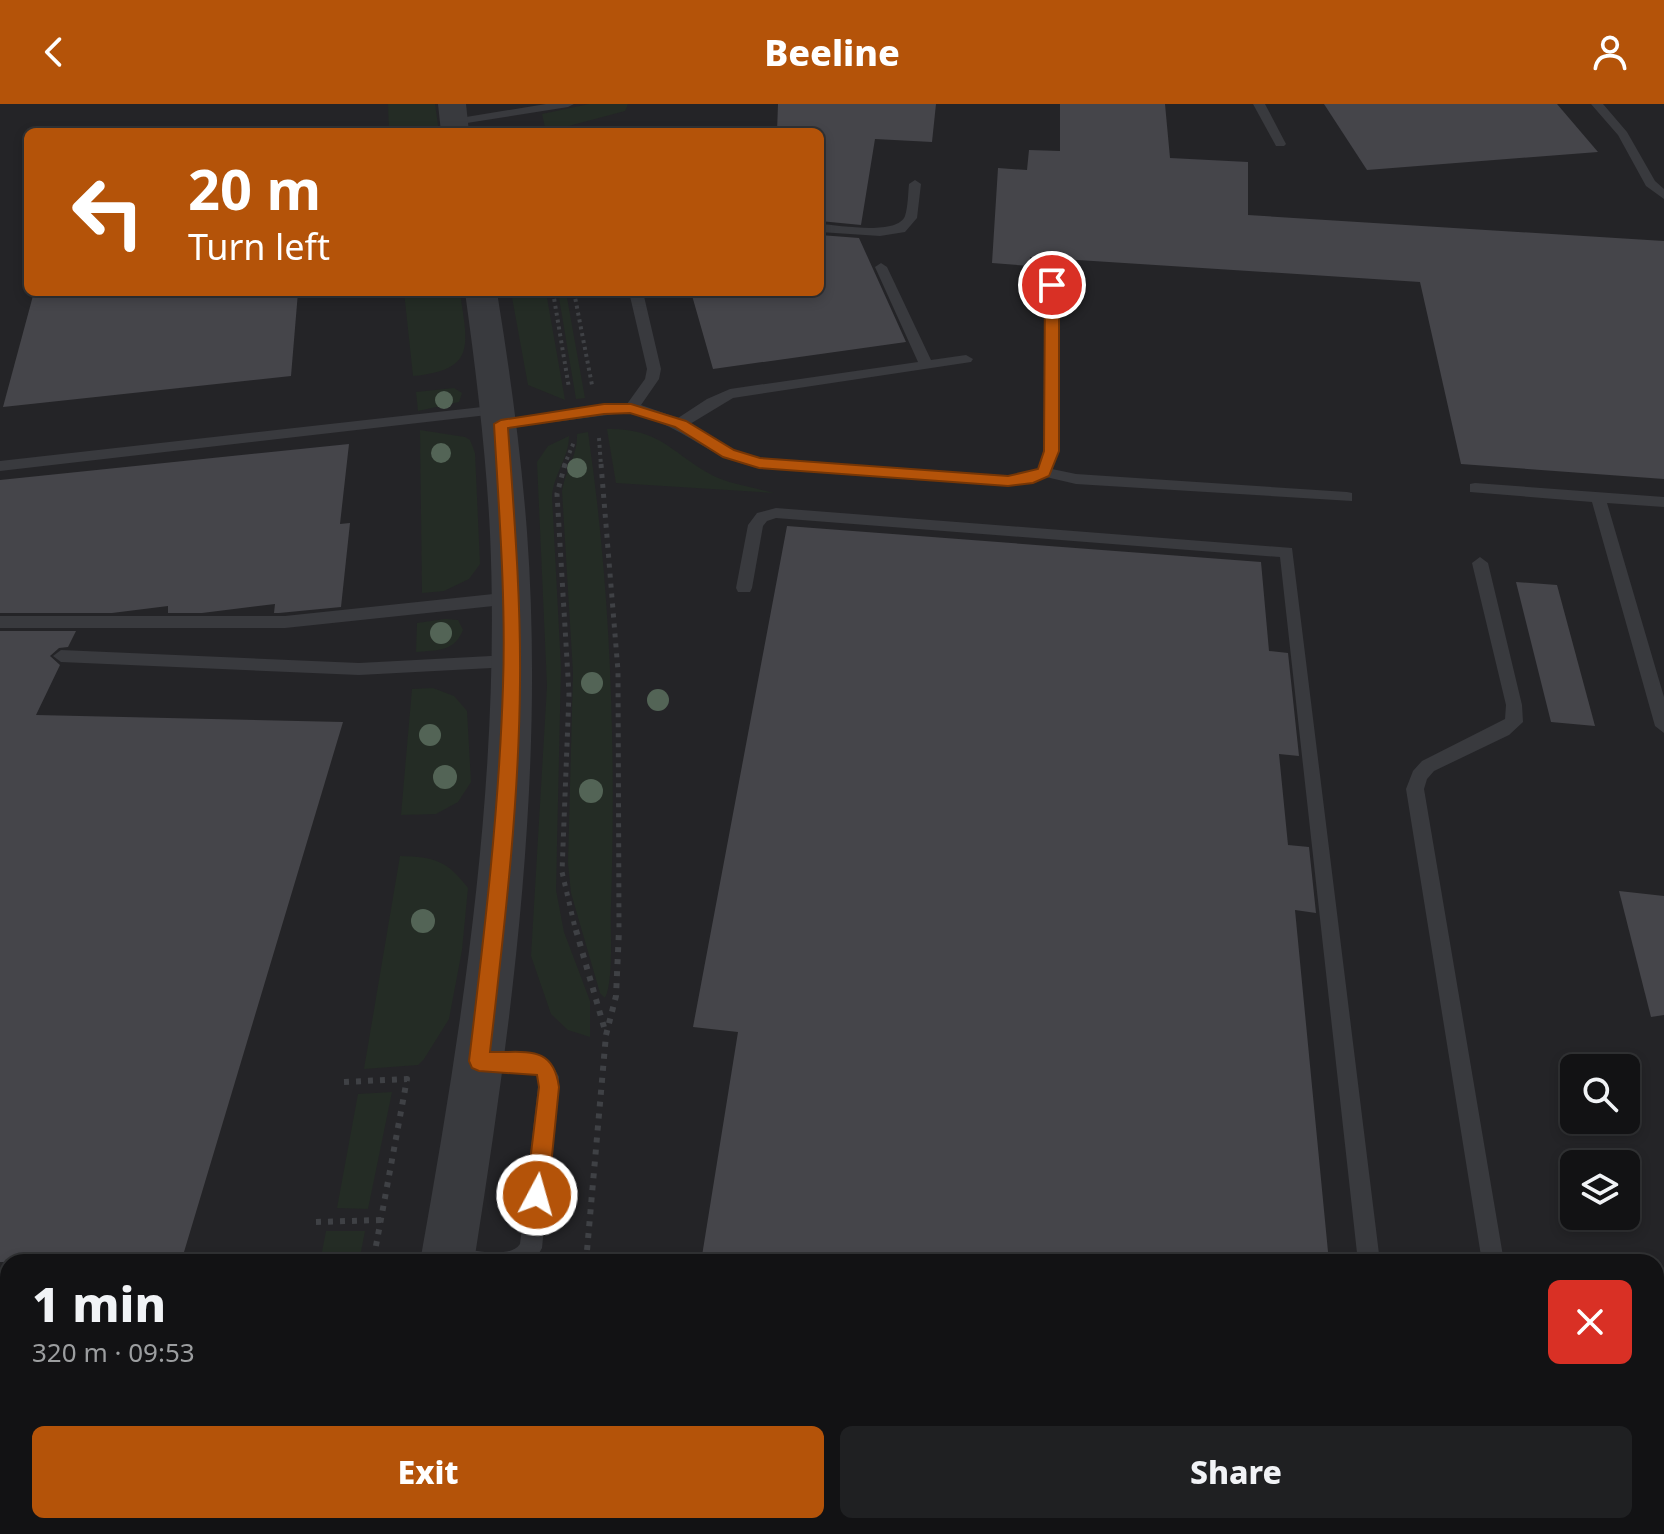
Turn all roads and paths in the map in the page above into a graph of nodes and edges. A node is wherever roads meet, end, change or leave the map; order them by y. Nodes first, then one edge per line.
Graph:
1 (568, 104) edge
2 (1259, 104) edge
3 (1597, 104) edge
4 (453, 119) edge
5 (1280, 144) dead end
6 (915, 184) dead end
7 (1664, 195) edge
8 (824, 228) edge
9 (1053, 259) dead end
10 (881, 267) dead end
11 (482, 296) edge
12 (554, 296) edge
13 (575, 296) edge
14 (637, 296) edge
15 (966, 359) dead end
16 (926, 365) junction
17 (631, 409) junction
18 (596, 410) junction
19 (574, 413) junction
20 (500, 417) junction
21 (680, 424) junction
22 (0, 466) edge
23 (1044, 472) junction
24 (1475, 488) dead end
25 (1347, 497) dead end
26 (1598, 497) junction
27 (1664, 502) edge
28 (1480, 563) dead end
29 (744, 588) dead end
30 (512, 598) junction
31 (0, 622) edge
32 (61, 656) dead end
33 (512, 661) junction
34 (1664, 726) edge
35 (606, 1035) junction
36 (479, 1061) junction
37 (344, 1082) dead end
38 (381, 1220) junction
39 (316, 1222) dead end
40 (375, 1254) edge
41 (448, 1254) edge
42 (527, 1254) edge
43 (587, 1254) edge
44 (1368, 1254) edge
45 (1492, 1254) edge

1 - 4 lane
2 - 5 lane
3 - 7 lane
6 - 8 lane
9 - 23 lane
10 - 16 lane
11 - 20 street
12 - 19 path
13 - 18 path
14 - 17 lane
15 - 16 lane
16 - 21 lane
17 - 18 lane
17 - 21 lane
18 - 19 lane
18 - 35 path
19 - 20 lane
19 - 35 path
20 - 22 lane
20 - 30 street
21 - 23 lane
23 - 25 lane
24 - 26 lane
26 - 27 lane
26 - 34 lane
28 - 45 lane
29 - 44 lane
30 - 31 lane
30 - 33 street
32 - 33 lane
33 - 36 street
35 - 43 path
36 - 41 street
36 - 42 lane
37 - 38 path
38 - 39 path
38 - 40 path

